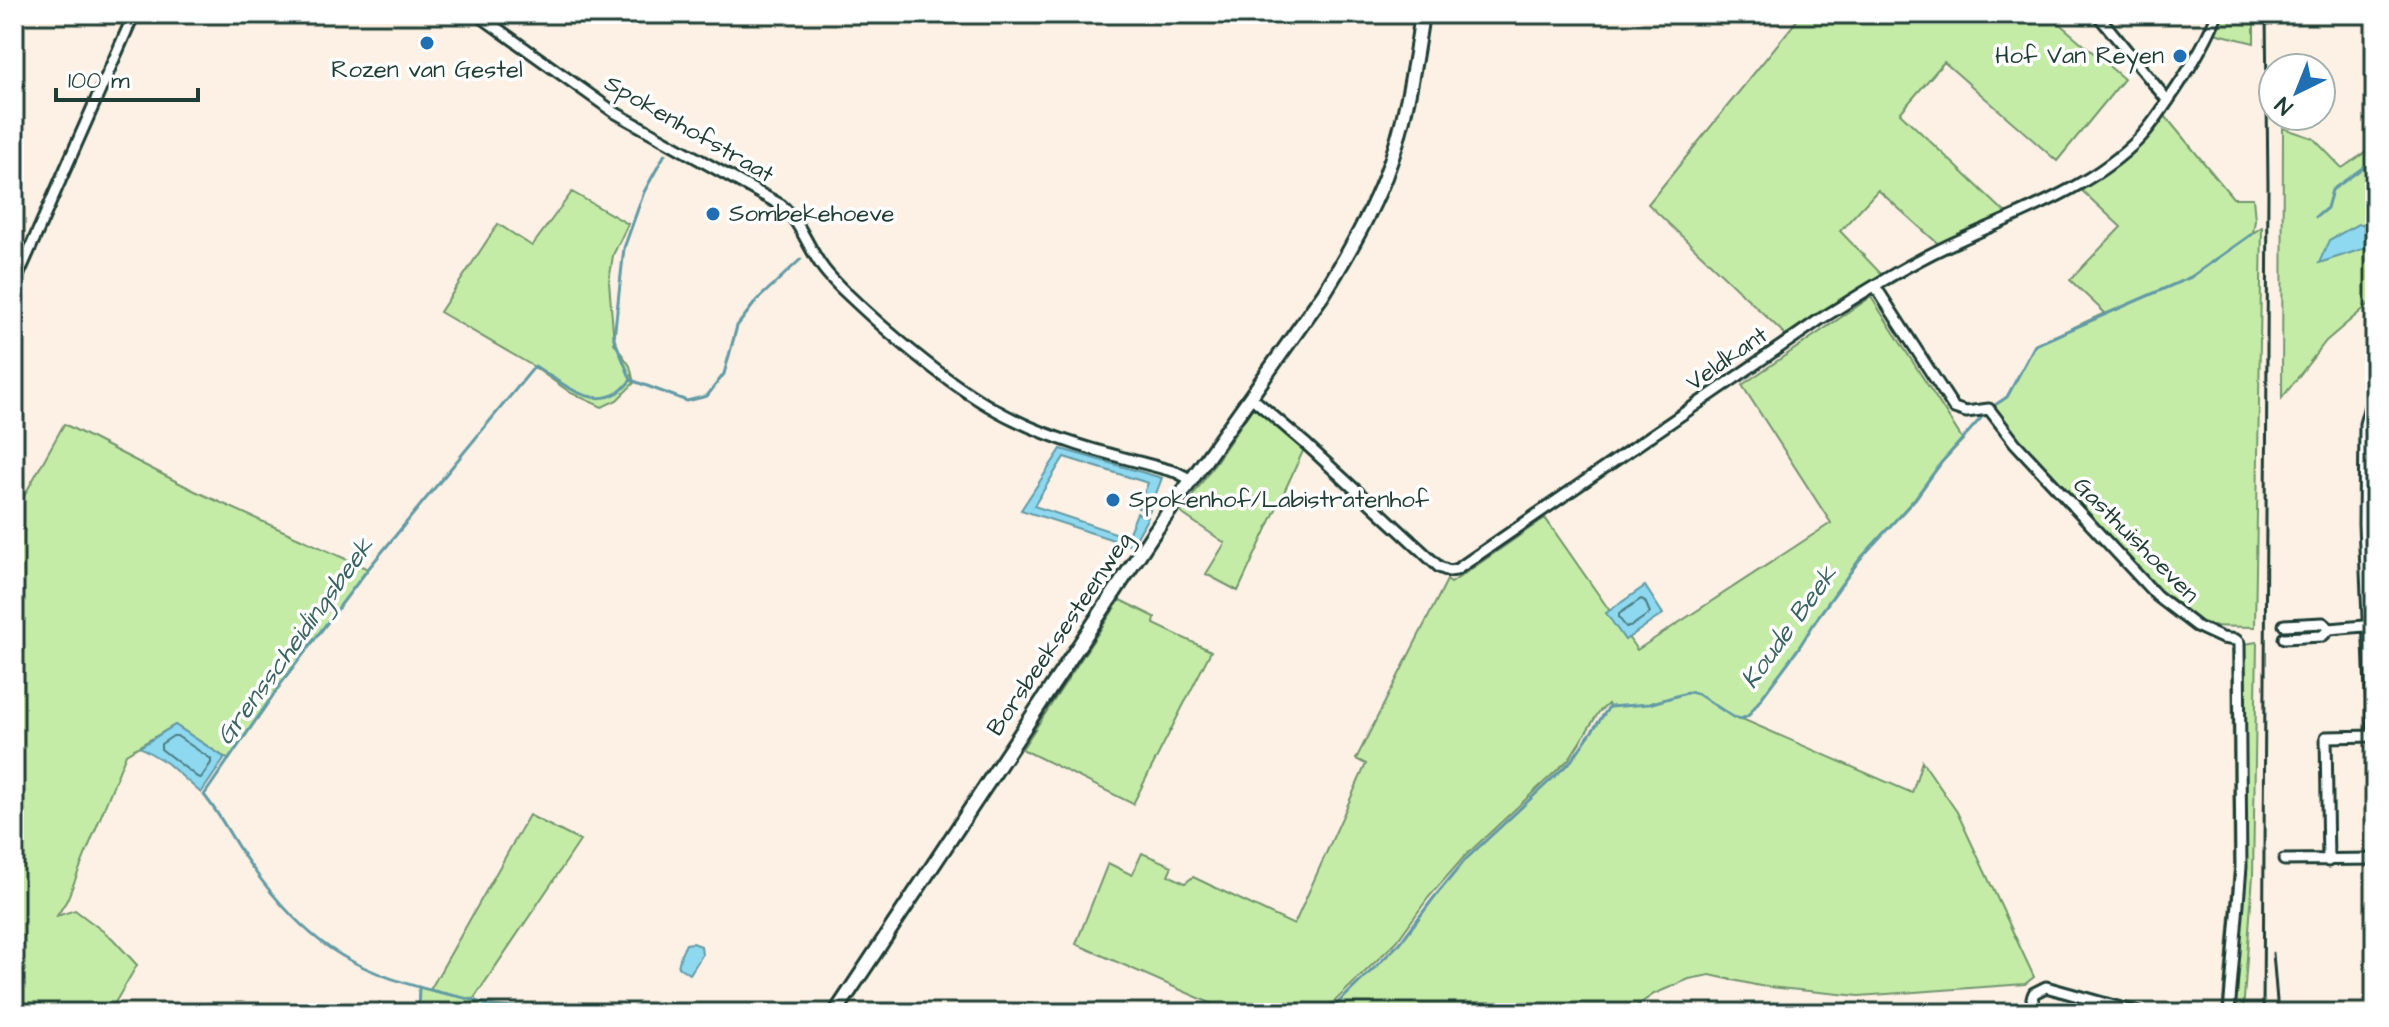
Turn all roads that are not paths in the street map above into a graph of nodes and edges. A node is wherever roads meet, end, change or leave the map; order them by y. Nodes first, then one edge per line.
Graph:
1 (134, 14) edge
2 (477, 14) edge
3 (1422, 14) edge
4 (2097, 14) edge
5 (2217, 14) edge
6 (2168, 101) junction
7 (14, 285) edge
8 (1875, 286) junction
9 (1251, 397) junction
10 (2375, 400) edge
11 (1192, 480) junction
12 (2284, 625) dead end
13 (2371, 625) edge
14 (2330, 629) junction
15 (2284, 638) dead end
16 (2371, 736) edge
17 (2375, 859) edge
18 (2284, 860) dead end
19 (2328, 861) junction
20 (835, 1013) edge
21 (2037, 1013) edge
22 (2139, 1013) edge
23 (2229, 1013) edge

1 - 7 street
2 - 11 street, Spokenhofstraat
3 - 9 street, Borsbeeksesteenweg
4 - 6 street
5 - 6 street, Veldkant
6 - 8 street, Veldkant
8 - 9 street, Veldkant
8 - 23 street, Gasthuishoeven
9 - 11 street, Borsbeeksesteenweg
10 - 13 street
11 - 20 street, Borsbeeksesteenweg
12 - 14 street
13 - 14 street
13 - 16 street
14 - 15 street
16 - 19 street
17 - 19 street
18 - 19 street
21 - 22 street

